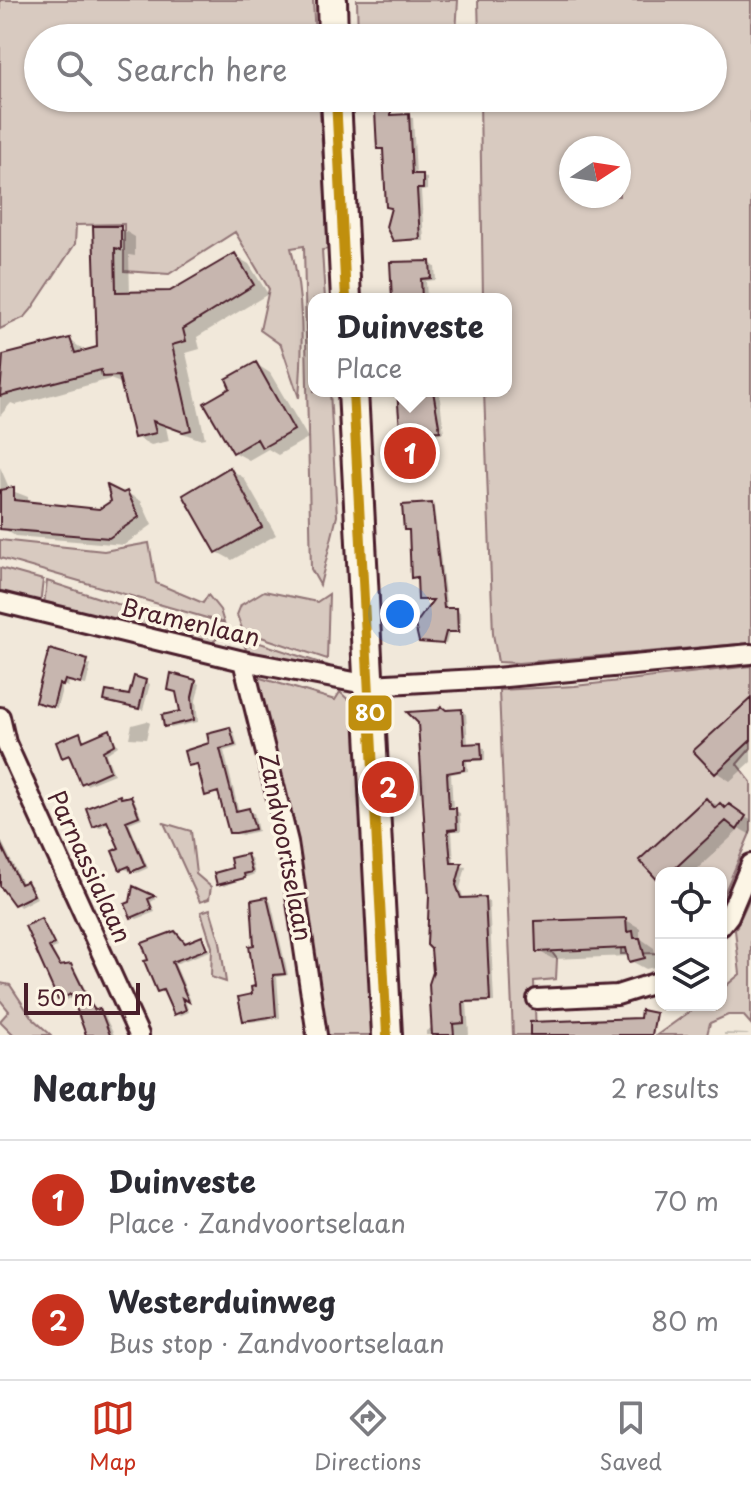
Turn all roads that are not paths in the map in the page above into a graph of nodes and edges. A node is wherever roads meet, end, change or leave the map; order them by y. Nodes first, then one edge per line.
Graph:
1 (332, 0) edge
2 (333, 24) edge
3 (337, 112) edge
4 (346, 293) edge
5 (353, 397) edge
6 (0, 602) edge
7 (751, 654) edge
8 (243, 661) junction
9 (370, 685) junction
10 (0, 717) edge
11 (751, 864) edge
12 (727, 918) edge
13 (655, 983) edge
14 (537, 999) dead end
15 (139, 1035) edge
16 (317, 1035) edge
17 (387, 1035) edge

1 - 2 main road
3 - 4 main road
5 - 9 main road
6 - 8 street, Bramenlaan
7 - 9 street, Bramenlaan
8 - 9 street, Bramenlaan
8 - 16 street, Zandvoortselaan
9 - 17 main road
10 - 15 street, Parnassialaan
11 - 12 street
13 - 14 street

